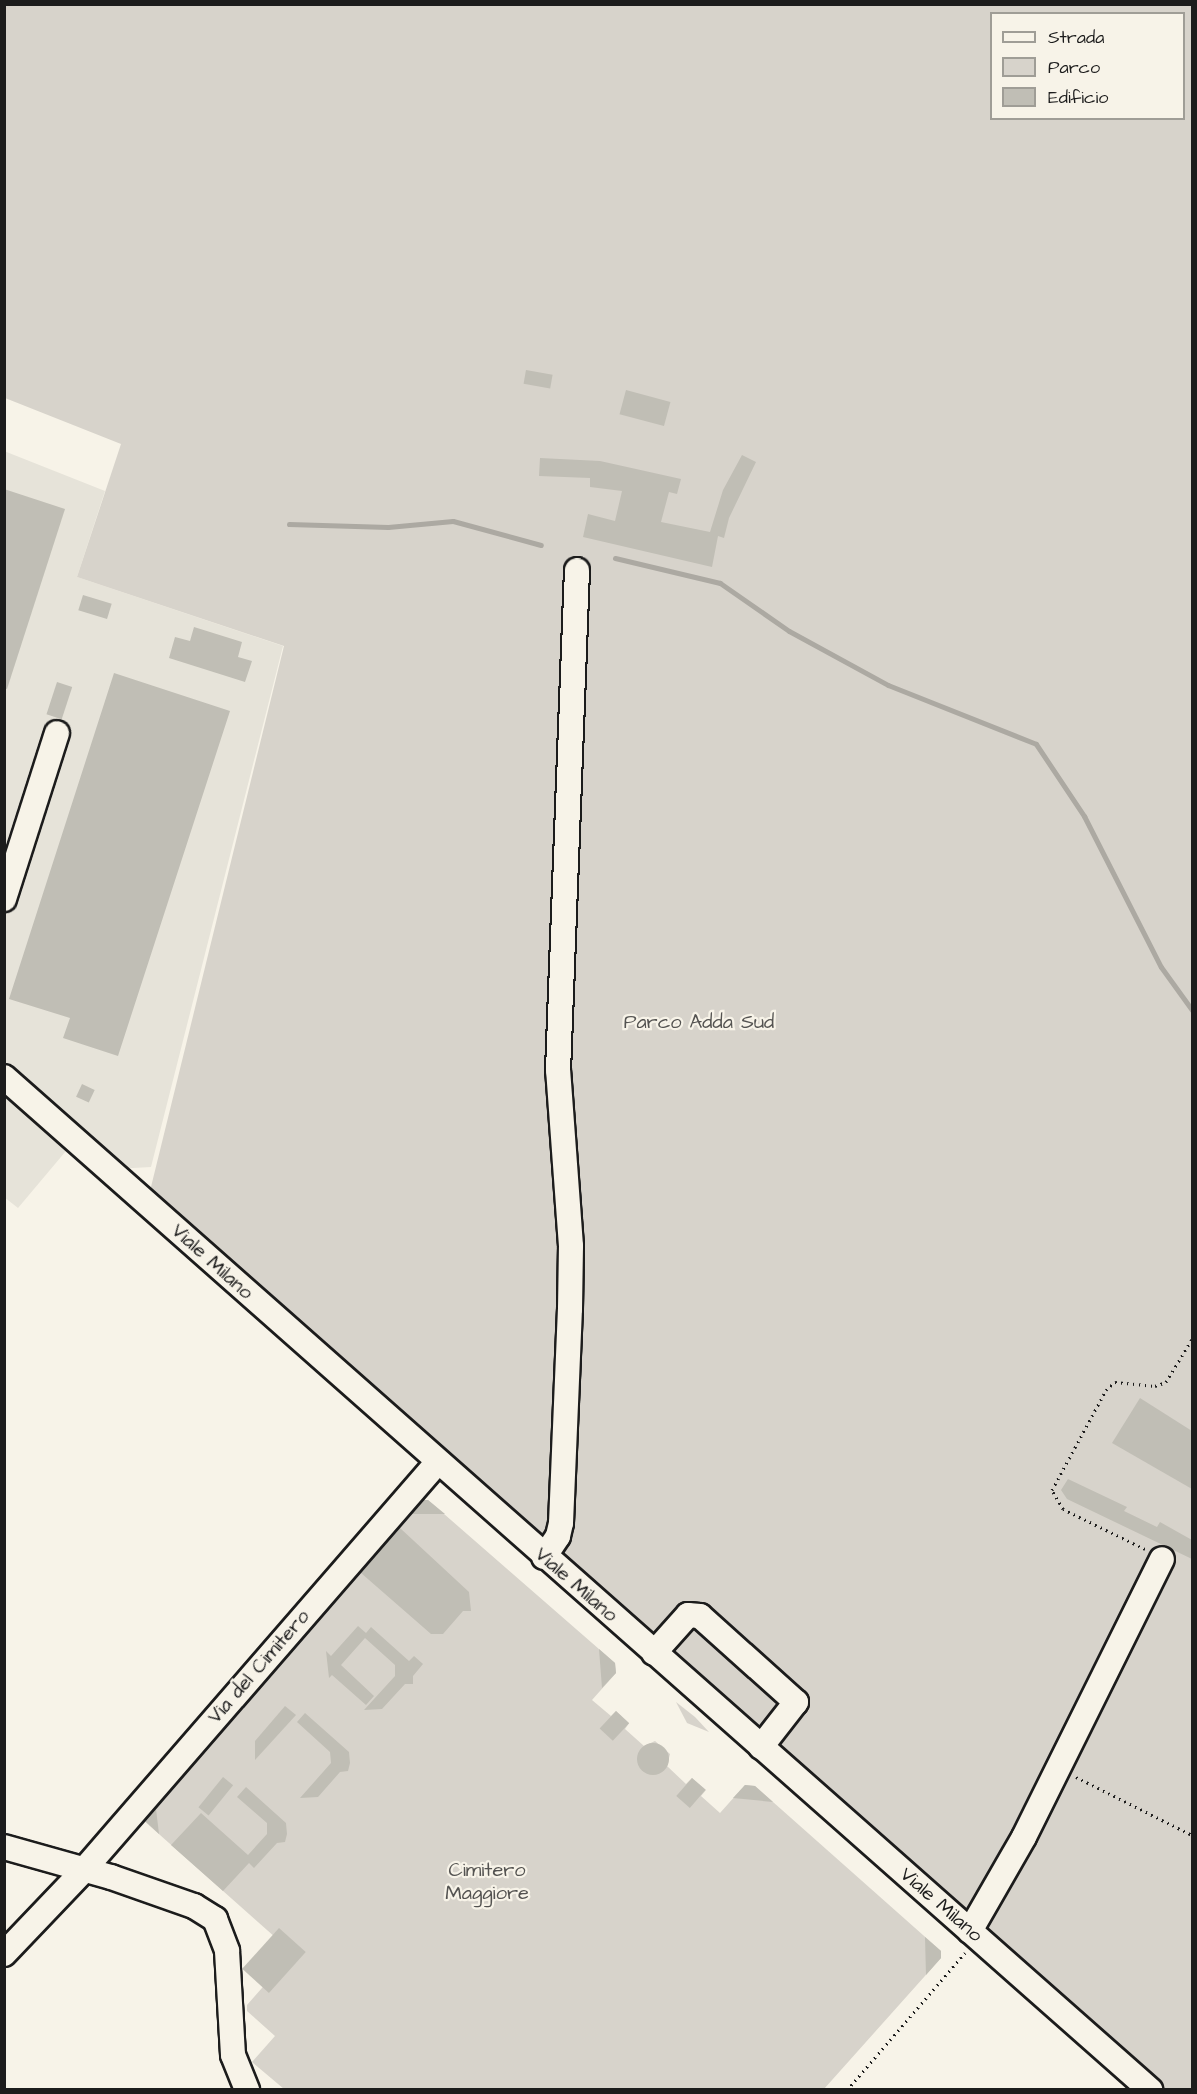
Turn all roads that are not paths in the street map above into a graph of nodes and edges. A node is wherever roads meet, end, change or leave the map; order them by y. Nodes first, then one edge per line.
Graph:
1 (577, 570) dead end
2 (57, 733) dead end
3 (4, 898) edge
4 (4, 1077) edge
5 (437, 1463) junction
6 (544, 1557) junction
7 (1162, 1559) road end
8 (654, 1653) junction
9 (761, 1747) junction
10 (4, 1847) edge
11 (82, 1872) junction
12 (974, 1934) junction
13 (4, 1954) edge
14 (247, 2090) edge
15 (1150, 2090) edge

1 - 6 street
2 - 3 street
4 - 5 street, Viale Milano
5 - 6 street, Viale Milano
5 - 11 street, Via del Cimitero
6 - 8 street, Viale Milano
7 - 12 street
8 - 9 street, Viale Milano
8 - 9 street
9 - 12 street, Viale Milano
10 - 11 street
11 - 13 street, Via del Cimitero
11 - 14 street
12 - 15 street, Viale Milano

